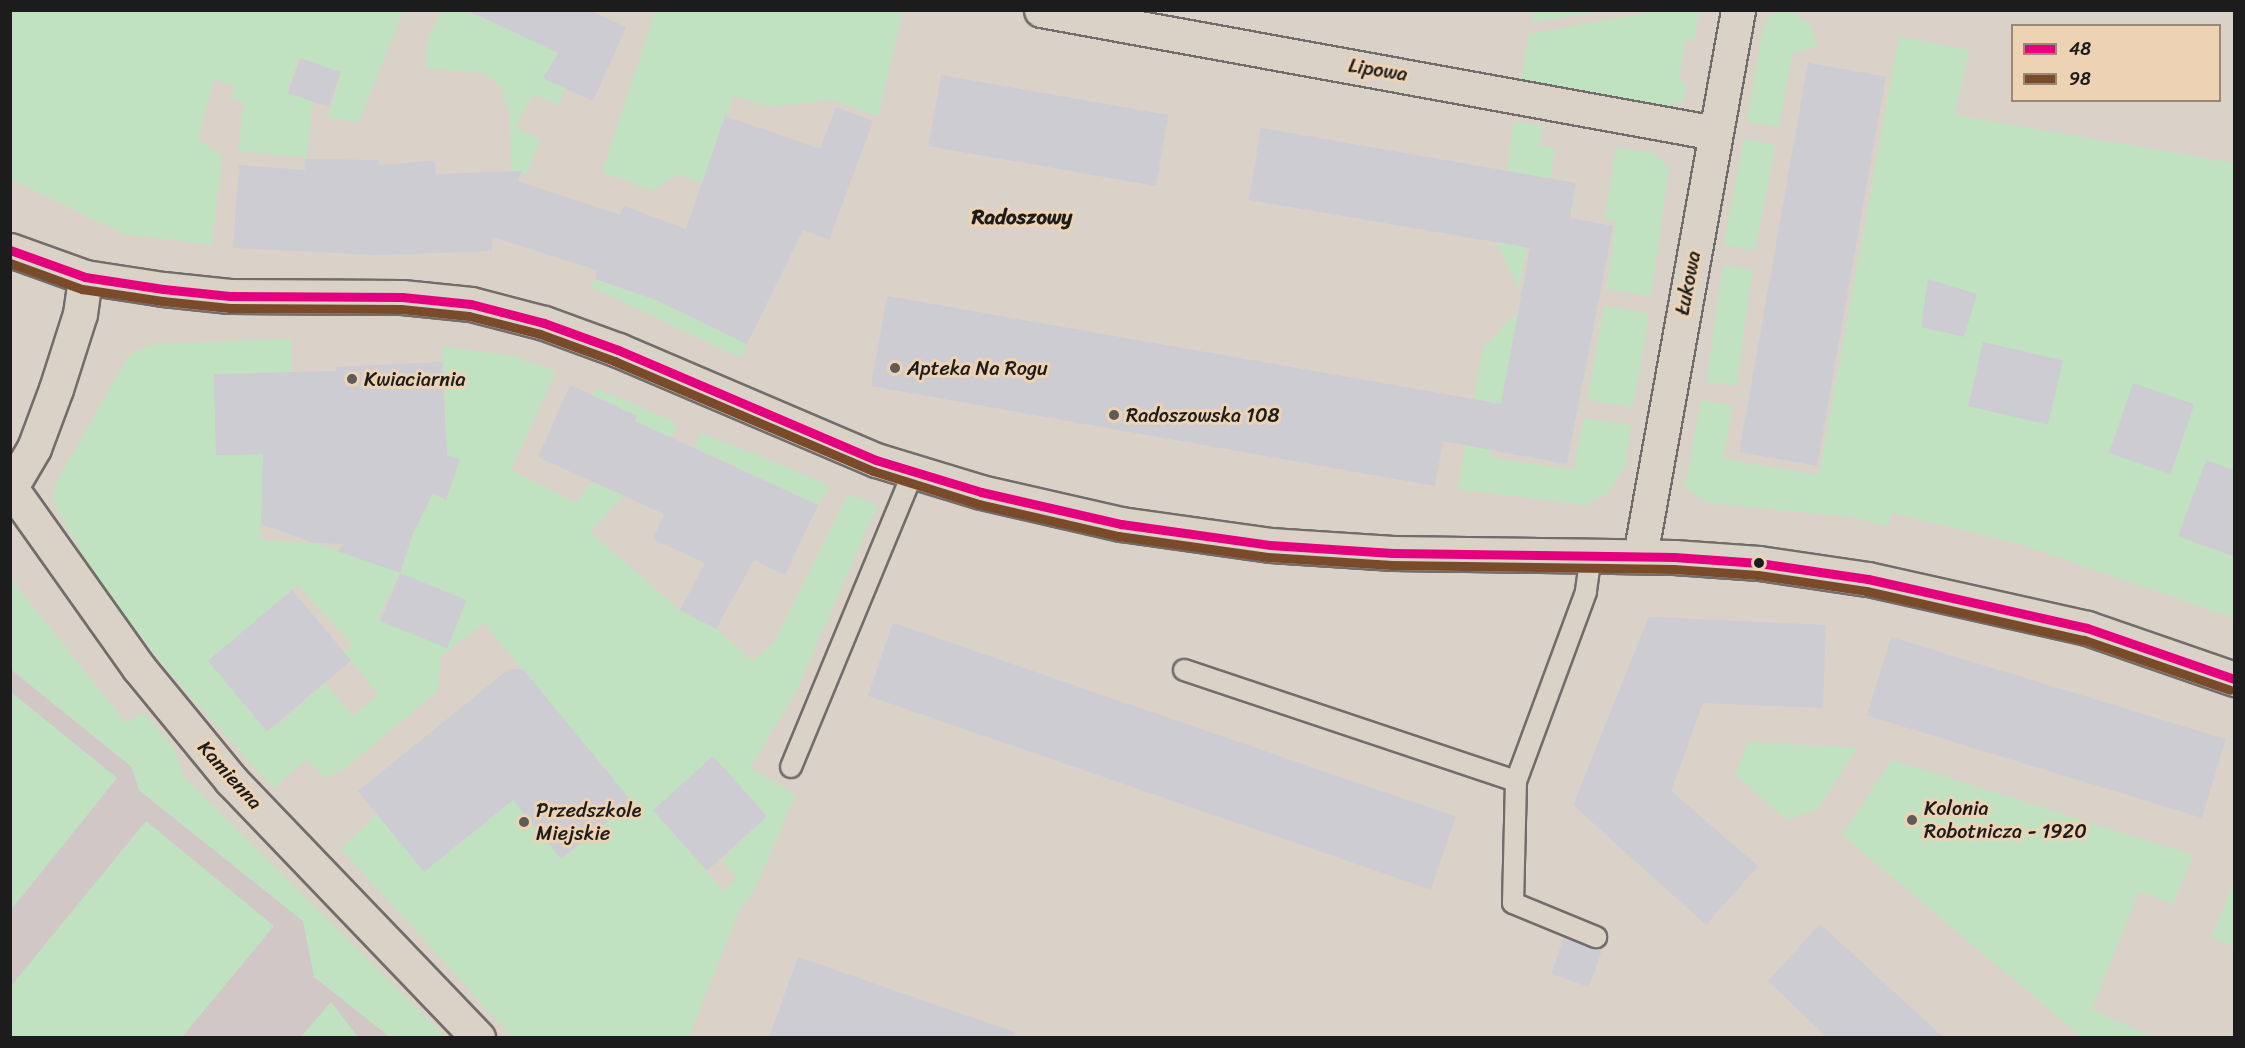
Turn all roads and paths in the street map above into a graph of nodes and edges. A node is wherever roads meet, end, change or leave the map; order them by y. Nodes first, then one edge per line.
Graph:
1 (1041, 10) edge
2 (1738, 10) edge
3 (1715, 133) junction
4 (10, 250) edge
5 (85, 277) junction
6 (913, 472) junction
7 (11, 489) edge
8 (1591, 555) junction
9 (1640, 556) junction
10 (1185, 670) dead end
11 (2235, 680) edge
12 (791, 767) dead end
13 (1516, 781) junction
14 (1596, 937) dead end
15 (478, 1038) edge

1 - 3 street, Lipowa
2 - 3 street, Łukowa
3 - 9 street, Łukowa
4 - 5 street
5 - 6 street
5 - 7 street
6 - 8 street
6 - 12 lane
7 - 15 street, Kamienna
8 - 9 street
8 - 13 lane
9 - 11 street
10 - 13 lane
13 - 14 lane

